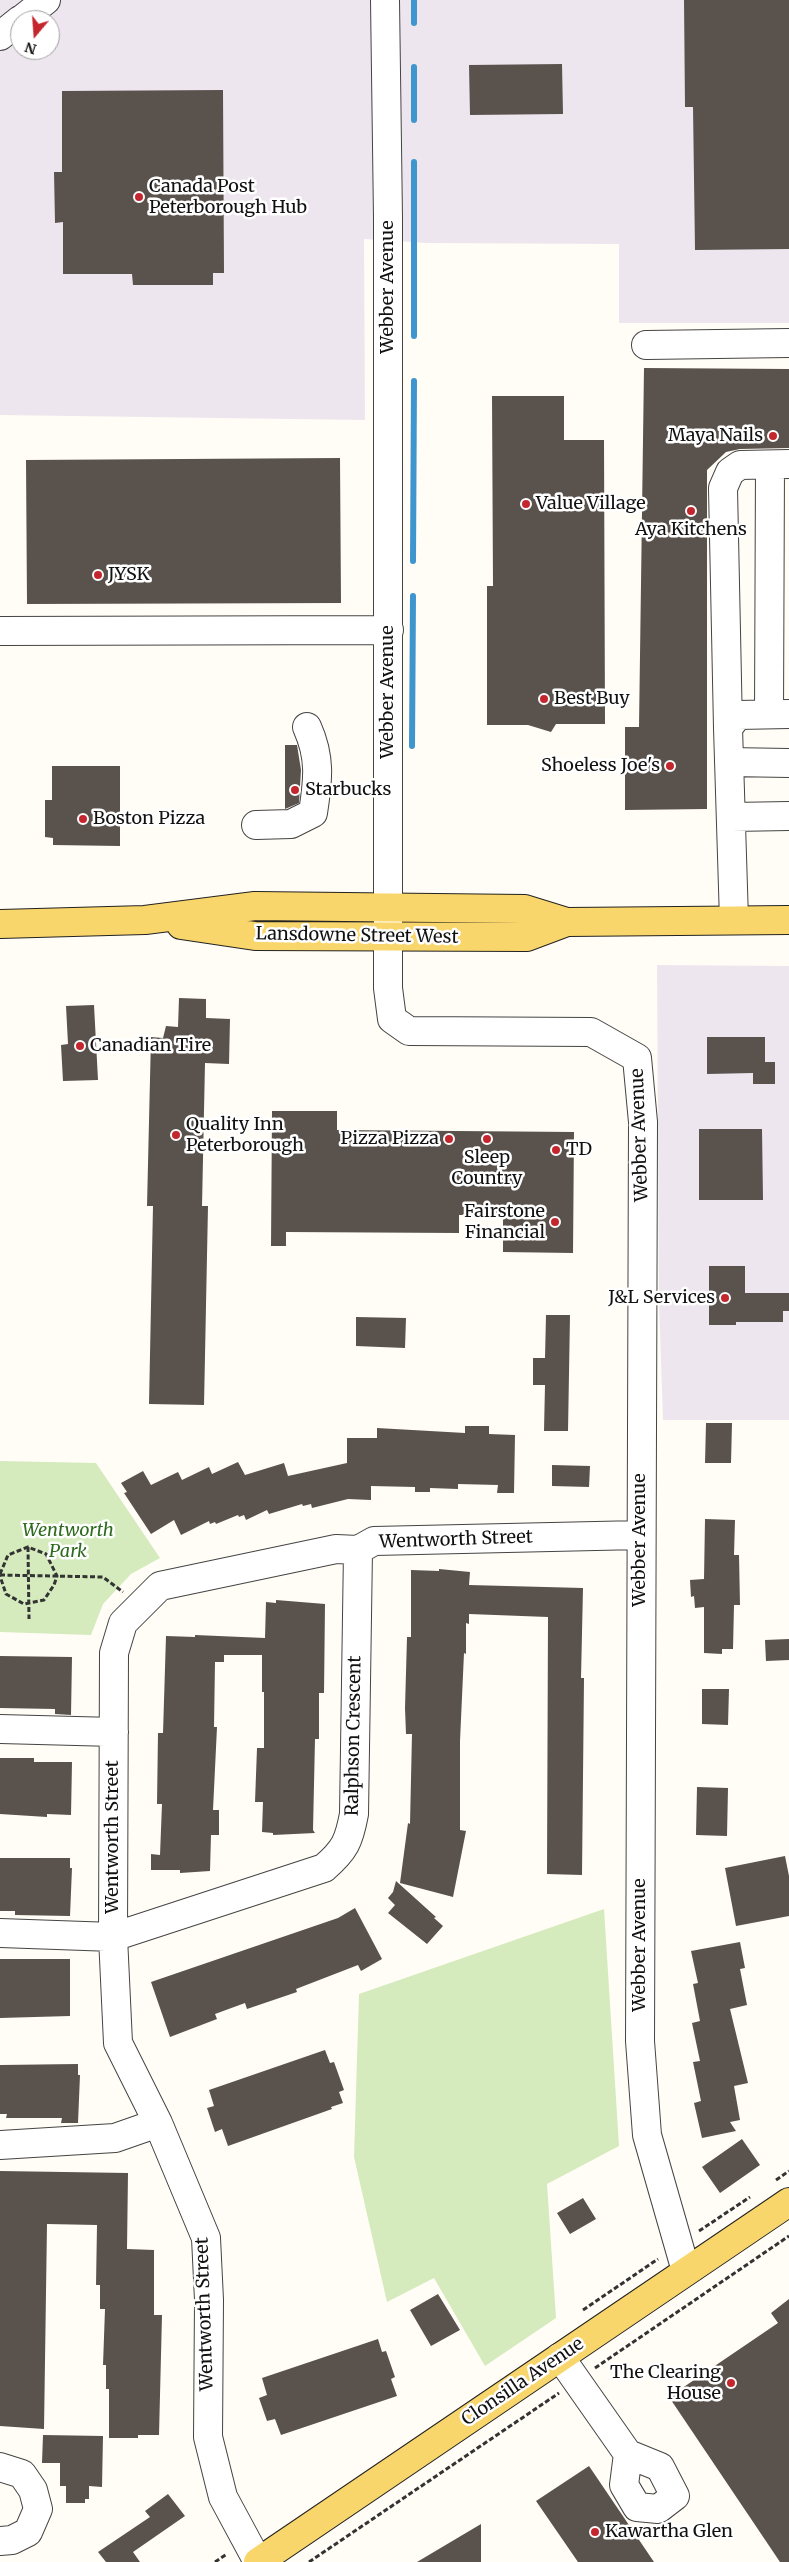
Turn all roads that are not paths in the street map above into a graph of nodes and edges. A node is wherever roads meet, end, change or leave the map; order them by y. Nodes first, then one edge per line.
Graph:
1 (46, 0) edge
2 (385, 0) edge
3 (33, 10) edge
4 (10, 28) edge
5 (0, 36) edge
6 (789, 343) edge
7 (646, 345) dead end
8 (780, 464) edge
9 (0, 630) edge
10 (389, 630) junction
11 (779, 714) edge
12 (307, 726) dead end
13 (728, 728) junction
14 (729, 762) junction
15 (789, 763) edge
16 (789, 816) edge
17 (732, 817) junction
18 (256, 825) dead end
19 (388, 908) junction
20 (145, 920) junction
21 (734, 920) junction
22 (789, 920) edge
23 (566, 922) junction
24 (0, 924) edge
25 (388, 937) junction
26 (640, 1535) junction
27 (358, 1550) junction
28 (0, 1729) edge
29 (114, 1732) junction
30 (0, 1933) edge
31 (113, 1937) junction
32 (158, 2123) junction
33 (0, 2145) edge
34 (789, 2202) edge
35 (686, 2271) junction
36 (560, 2356) junction
37 (628, 2454) dead end
38 (0, 2467) edge
39 (0, 2541) edge
40 (258, 2562) edge

1 - 3 street
2 - 10 street, Webber Avenue
4 - 5 street
6 - 7 street
8 - 11 street
8 - 13 street
9 - 10 street
10 - 19 street, Webber Avenue
11 - 13 street
12 - 18 street
13 - 14 street
14 - 15 street
14 - 17 street
16 - 17 street
17 - 21 street
19 - 20 main road, Lansdowne Street West
19 - 23 main road, Lansdowne Street West
19 - 25 street, Webber Avenue
20 - 24 main road, Lansdowne Street West
20 - 25 main road, Lansdowne Street West
21 - 22 main road, Lansdowne Street West
21 - 23 main road, Lansdowne Street West
23 - 25 main road, Lansdowne Street West
25 - 26 street, Webber Avenue
26 - 27 street, Wentworth Street
26 - 35 street, Webber Avenue
27 - 29 street, Wentworth Street
27 - 31 street, Ralphson Crescent
28 - 29 street
29 - 31 street, Wentworth Street
30 - 31 street
31 - 32 street, Wentworth Street
32 - 33 street
32 - 40 street, Wentworth Street
34 - 35 main road, Clonsilla Avenue
35 - 36 main road, Clonsilla Avenue
36 - 37 street
36 - 40 main road, Clonsilla Avenue
38 - 39 street

